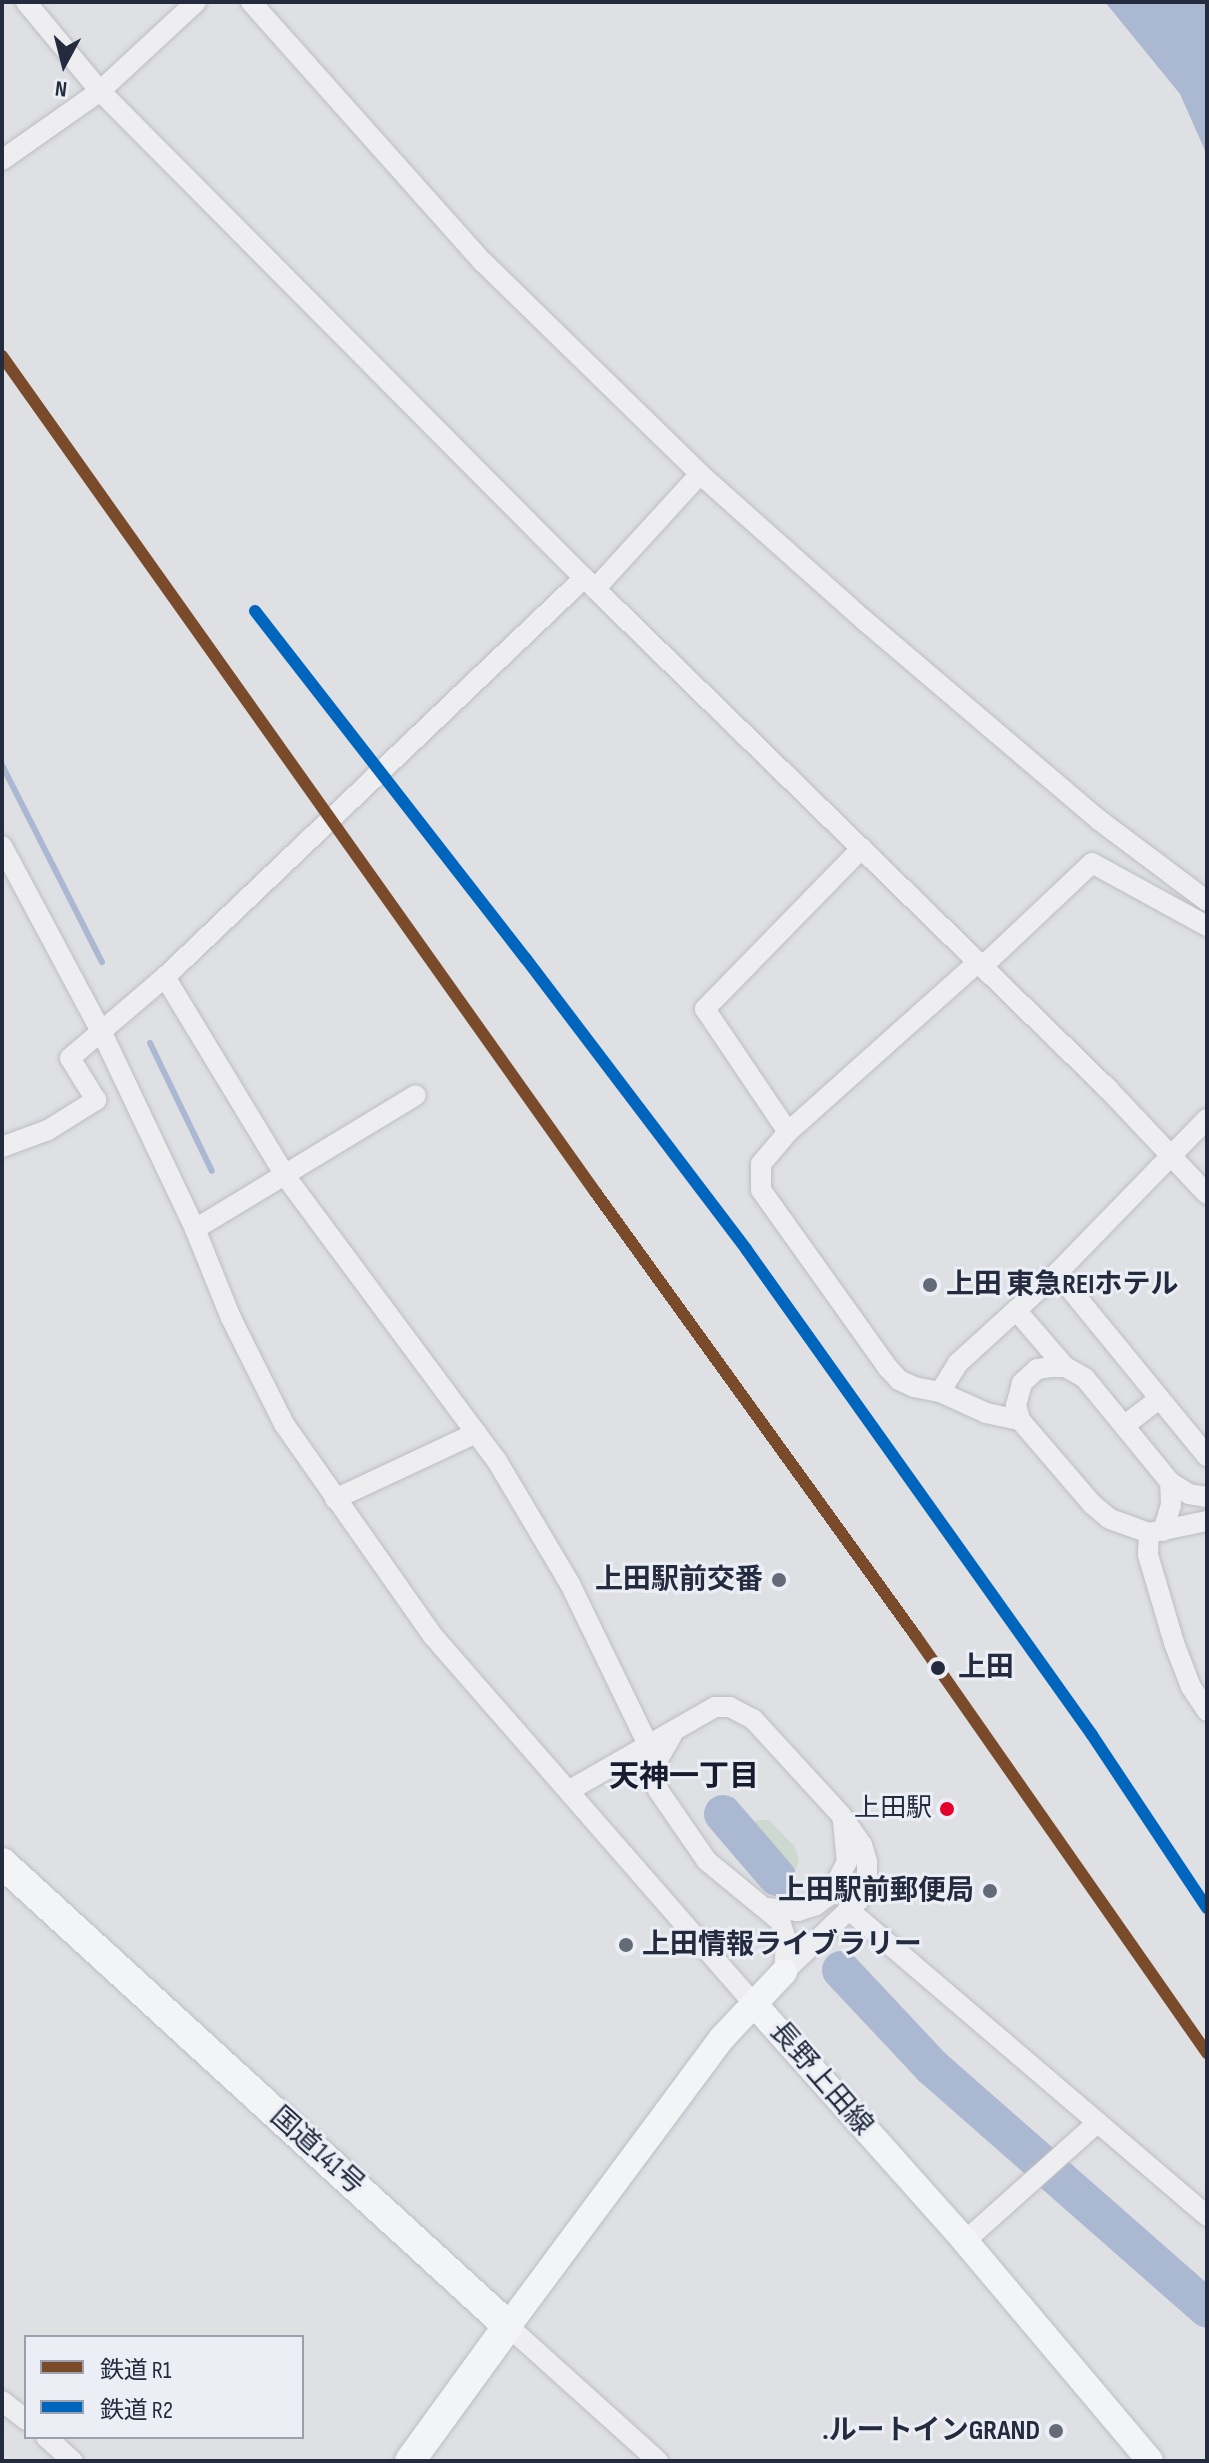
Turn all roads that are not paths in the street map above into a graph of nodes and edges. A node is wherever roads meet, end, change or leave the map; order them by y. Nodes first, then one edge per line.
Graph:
1 (26, 2) edge
2 (196, 2) edge
3 (251, 2) edge
4 (100, 91) junction
5 (2, 160) edge
6 (700, 474) junction
7 (590, 584) junction
8 (2, 846) edge
9 (862, 848) junction
10 (1207, 901) edge
11 (1207, 926) edge
12 (981, 964) junction
13 (165, 977) junction
14 (102, 1033) junction
15 (416, 1095) dead end
16 (1207, 1119) edge
17 (788, 1132) junction
18 (2, 1147) edge
19 (1172, 1155) junction
20 (286, 1177) junction
21 (1207, 1194) edge
22 (195, 1229) junction
23 (1057, 1273) junction
24 (1016, 1310) junction
25 (1065, 1367) junction
26 (940, 1392) junction
27 (1159, 1399) junction
28 (1020, 1420) junction
29 (1125, 1425) junction
30 (476, 1433) junction
31 (1207, 1456) edge
32 (1170, 1482) junction
33 (1207, 1497) edge
34 (335, 1499) junction
35 (1207, 1521) edge
36 (1156, 1532) junction
37 (1207, 1711) edge
38 (675, 1732) junction
39 (649, 1747) junction
40 (600, 1772) junction
41 (570, 1790) junction
42 (658, 1790) junction
43 (841, 1815) junction
44 (2, 1863) edge
45 (768, 1908) junction
46 (849, 1910) junction
47 (785, 1932) junction
48 (818, 1940) junction
49 (784, 1972) junction
50 (755, 2005) junction
51 (1098, 2122) junction
52 (1207, 2216) edge
53 (965, 2241) junction
54 (508, 2326) junction
55 (2, 2401) edge
56 (24, 2418) edge
57 (48, 2439) edge
58 (73, 2461) edge
59 (410, 2461) edge
60 (658, 2461) edge
61 (1150, 2461) edge

1 - 4 street
2 - 4 street
3 - 6 street
4 - 5 street
4 - 7 street
6 - 7 street
6 - 10 street
7 - 9 street
7 - 13 street
8 - 14 street
9 - 12 street
9 - 17 street
11 - 12 street
12 - 17 street
12 - 19 street
13 - 14 street
13 - 20 street
14 - 18 street
14 - 22 street
15 - 20 street
16 - 19 street
17 - 26 street
19 - 21 street
19 - 23 street
20 - 22 street
20 - 30 street
22 - 34 street
23 - 24 street
23 - 27 street
24 - 25 street
24 - 26 street
25 - 28 street
25 - 29 street
26 - 28 street
27 - 29 street
27 - 31 street
28 - 36 street
29 - 32 street
30 - 34 street
30 - 39 street
32 - 33 street
32 - 36 street
34 - 41 street
35 - 36 street
36 - 37 street
38 - 39 street
38 - 42 street
38 - 43 street
39 - 40 street
40 - 41 street
40 - 42 street
41 - 50 street
42 - 45 street
43 - 45 street
43 - 46 street
44 - 54 highway, 国道141号
45 - 47 street
46 - 48 street
46 - 51 street
47 - 48 street
47 - 49 street
48 - 49 street
49 - 50 main road
50 - 53 main road, 長野上田線
50 - 54 main road, 長野上田線
51 - 52 street
51 - 53 street
53 - 61 main road, 長野上田線
54 - 59 highway
54 - 60 street
55 - 56 street
57 - 58 street

